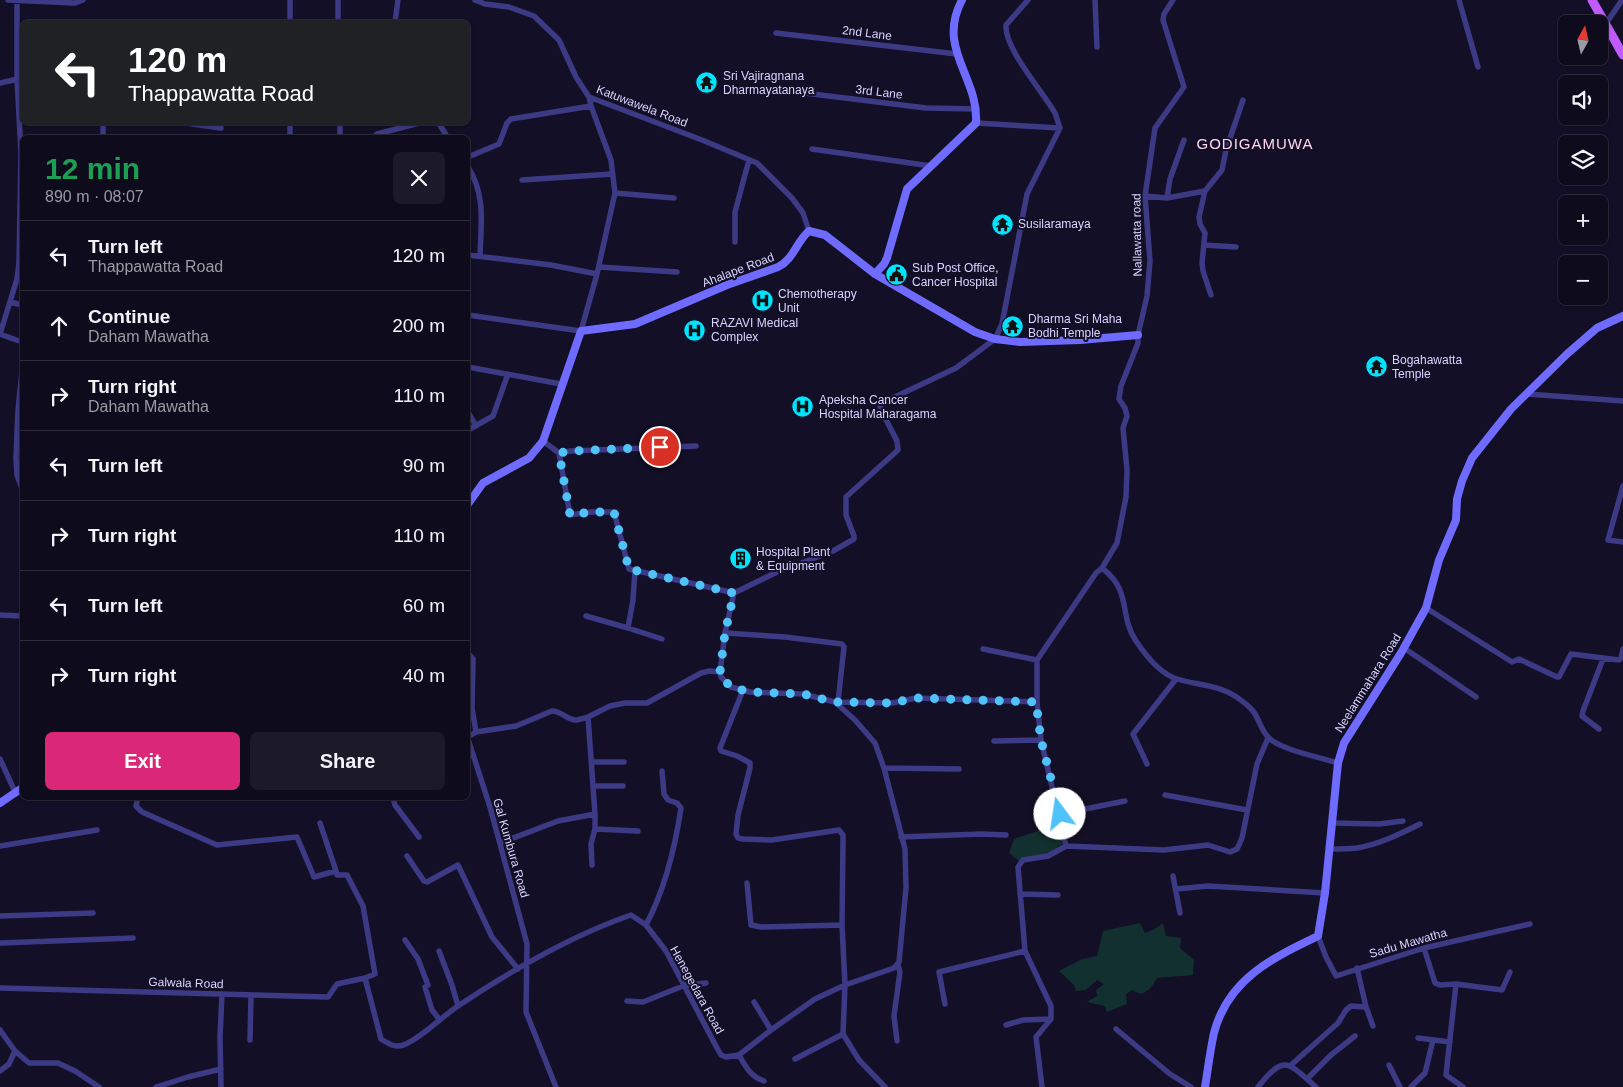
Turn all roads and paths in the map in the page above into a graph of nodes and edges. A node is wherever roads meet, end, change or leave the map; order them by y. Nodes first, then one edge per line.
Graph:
1 (8, 0) edge
2 (82, 0) edge
3 (290, 0) edge
4 (338, 0) edge
5 (398, 0) edge
6 (475, 0) edge
7 (962, 0) edge
8 (1028, 0) edge
9 (1096, 0) edge
10 (1173, 0) edge
11 (1459, 0) edge
12 (1592, 0) edge
13 (1622, 0) edge
14 (17, 1) edge
15 (486, 2) edge
16 (1600, 15) edge
17 (290, 20) edge
18 (338, 20) edge
19 (395, 20) edge
20 (1608, 20) edge
21 (1608, 29) edge
22 (20, 32) edge
23 (776, 32) dead end
24 (1097, 48) dead end
25 (957, 54) junction
26 (1623, 55) edge
27 (1478, 67) dead end
28 (20, 78) edge
29 (0, 82) edge
30 (780, 90) dead end
31 (589, 97) junction
32 (1243, 100) dead end
33 (591, 106) junction
34 (977, 109) junction
35 (976, 122) junction
36 (199, 125) edge
37 (412, 125) edge
38 (220, 128) dead end
39 (1060, 128) junction
40 (376, 135) edge
41 (1184, 140) dead end
42 (812, 149) dead end
43 (470, 157) edge
44 (749, 160) junction
45 (931, 166) junction
46 (470, 173) edge
47 (612, 174) junction
48 (522, 180) dead end
49 (1205, 191) junction
50 (615, 193) junction
51 (1145, 196) junction
52 (674, 198) dead end
53 (1167, 198) junction
54 (809, 230) junction
55 (735, 242) dead end
56 (1204, 245) junction
57 (1236, 247) dead end
58 (470, 255) edge
59 (480, 256) junction
60 (20, 267) edge
61 (599, 267) junction
62 (677, 272) dead end
63 (598, 274) junction
64 (874, 274) junction
65 (1211, 295) dead end
66 (10, 302) junction
67 (20, 304) edge
68 (470, 315) edge
69 (1623, 316) edge
70 (580, 331) junction
71 (0, 334) edge
72 (1138, 335) junction
73 (995, 339) junction
74 (20, 341) edge
75 (470, 367) edge
76 (508, 374) junction
77 (561, 384) junction
78 (20, 390) edge
79 (1527, 394) junction
80 (1623, 401) edge
81 (470, 416) edge
82 (476, 426) junction
83 (470, 429) edge
84 (543, 440) junction
85 (696, 446) dead end
86 (559, 453) junction
87 (20, 483) edge
88 (1623, 486) edge
89 (470, 501) edge
90 (1623, 542) edge
91 (1102, 568) junction
92 (635, 571) junction
93 (734, 593) junction
94 (1426, 608) junction
95 (0, 615) edge
96 (20, 616) edge
97 (586, 616) dead end
98 (628, 628) junction
99 (725, 633) junction
100 (662, 638) dead end
101 (983, 648) dead end
102 (1404, 648) junction
103 (1623, 649) edge
104 (470, 656) edge
105 (1603, 658) junction
106 (1037, 660) junction
107 (720, 672) junction
108 (1176, 679) junction
109 (742, 690) junction
110 (1476, 697) dead end
111 (836, 702) junction
112 (1036, 702) junction
113 (588, 717) junction
114 (1599, 729) dead end
115 (476, 732) junction
116 (470, 737) edge
117 (1268, 738) junction
118 (1041, 740) junction
119 (994, 741) dead end
120 (470, 746) edge
121 (0, 759) edge
122 (592, 762) junction
123 (624, 762) dead end
124 (1338, 763) junction
125 (1147, 764) dead end
126 (884, 768) junction
127 (958, 770) dead end
128 (662, 771) dead end
129 (594, 786) junction
130 (623, 786) dead end
131 (19, 791) edge
132 (1165, 795) dead end
133 (138, 800) edge
134 (395, 800) edge
135 (1125, 802) dead end
136 (0, 804) edge
137 (1248, 810) junction
138 (595, 814) junction
139 (1060, 814) junction
140 (1403, 821) dead end
141 (1332, 823) junction
142 (320, 824) dead end
143 (1420, 824) dead end
144 (595, 829) junction
145 (97, 830) dead end
146 (638, 831) dead end
147 (1006, 835) dead end
148 (419, 837) dead end
149 (901, 837) junction
150 (500, 843) junction
151 (0, 846) edge
152 (1066, 846) junction
153 (1330, 849) junction
154 (407, 856) dead end
155 (592, 865) dead end
156 (336, 871) junction
157 (1173, 876) dead end
158 (747, 884) dead end
159 (1176, 889) junction
160 (1325, 893) junction
161 (1020, 894) junction
162 (1058, 895) dead end
163 (93, 913) dead end
164 (1180, 913) dead end
165 (0, 916) edge
166 (1530, 924) dead end
167 (842, 925) junction
168 (646, 926) junction
169 (1318, 936) junction
170 (133, 938) dead end
171 (405, 940) dead end
172 (0, 943) edge
173 (1424, 948) junction
174 (438, 951) dead end
175 (1025, 951) junction
176 (526, 964) junction
177 (898, 965) junction
178 (1357, 968) junction
179 (518, 969) junction
180 (1510, 972) dead end
181 (365, 978) junction
182 (706, 983) dead end
183 (845, 984) junction
184 (1456, 984) junction
185 (683, 986) junction
186 (0, 988) edge
187 (222, 994) junction
188 (251, 995) junction
189 (626, 1000) dead end
190 (754, 1002) dead end
191 (945, 1004) dead end
192 (458, 1006) junction
193 (1366, 1007) junction
194 (1051, 1019) junction
195 (439, 1020) junction
196 (1006, 1025) dead end
197 (1373, 1026) dead end
198 (1116, 1029) dead end
199 (0, 1030) edge
200 (771, 1030) junction
201 (843, 1034) junction
202 (1355, 1036) dead end
203 (1418, 1038) dead end
204 (250, 1040) dead end
205 (1433, 1040) junction
206 (897, 1041) dead end
207 (1450, 1042) junction
208 (15, 1051) junction
209 (739, 1055) junction
210 (795, 1059) dead end
211 (1291, 1065) junction
212 (1389, 1065) dead end
213 (221, 1069) junction
214 (0, 1071) edge
215 (1308, 1079) junction
216 (764, 1081) dead end
217 (1259, 1086) edge
218 (99, 1087) edge
219 (156, 1087) edge
220 (221, 1087) edge
221 (556, 1087) edge
222 (885, 1087) edge
223 (1042, 1087) edge
224 (1191, 1087) edge
225 (1205, 1087) edge
226 (1316, 1087) edge
227 (1400, 1087) edge
228 (1410, 1087) edge
229 (1463, 1087) edge

1 - 14 street
2 - 14 street
3 - 17 street
4 - 18 street
5 - 19 street
6 - 15 street, Katuwawela Road
7 - 25 street
8 - 39 street
9 - 24 street
10 - 51 street, Nallawatta road
11 - 27 street
12 - 16 main road
13 - 20 street
14 - 22 street
15 - 31 street, Katuwawela Road
21 - 26 main road
22 - 28 street
23 - 25 street, 2nd Lane
25 - 34 street
28 - 29 street
30 - 34 street, 3rd Lane
31 - 33 street
31 - 44 street, Katuwawela Road
32 - 49 street
33 - 43 street
33 - 47 street
34 - 35 street
35 - 39 street
35 - 45 street
36 - 38 street
37 - 40 street
39 - 73 street
41 - 53 street
42 - 45 street
44 - 54 street, Katuwawela Road
44 - 55 street
45 - 64 street
46 - 59 street
47 - 48 street
47 - 50 street
49 - 53 street
49 - 56 street
50 - 52 street
50 - 61 street
51 - 53 street
51 - 72 street, Nallawatta road
54 - 64 street
54 - 70 street, Ahalape Road
56 - 57 street
56 - 65 street
58 - 59 street
59 - 63 street
60 - 66 street
61 - 62 street
61 - 63 street
63 - 70 street
64 - 73 street
66 - 67 street
66 - 71 street
68 - 70 street
69 - 79 street, Neelammahara Road
70 - 77 street
71 - 74 street
72 - 73 street
72 - 91 street, Nallawatta road
73 - 93 street
75 - 76 street
76 - 77 street
76 - 82 street
77 - 84 street
78 - 87 street
79 - 80 street
79 - 94 street, Neelammahara Road
81 - 82 street
82 - 83 street
84 - 86 street
84 - 89 street
85 - 86 street
86 - 92 street
88 - 90 street
91 - 106 street, Nallawatta road
91 - 108 street
92 - 93 street
92 - 98 street
93 - 99 street
94 - 102 street, Neelammahara Road
94 - 105 street
95 - 96 street
97 - 98 street
98 - 100 street
99 - 107 street
99 - 111 street
101 - 106 street
102 - 110 street
102 - 124 street, Neelammahara Road
103 - 105 street
104 - 115 street
105 - 114 street
106 - 112 street
107 - 109 street
107 - 113 street
108 - 117 street
108 - 125 street
109 - 111 street
109 - 167 street
111 - 112 street
111 - 126 street
112 - 118 street
113 - 115 street
113 - 122 street
115 - 116 street
117 - 124 street
117 - 137 street
118 - 119 street
118 - 139 street
120 - 150 street, Gal Kumbura Road
121 - 131 street
122 - 123 street
122 - 129 street
124 - 141 street, Neelammahara Road
126 - 127 street
126 - 149 street
128 - 168 street
129 - 130 street
129 - 138 street
131 - 136 street
132 - 137 street
133 - 156 street
134 - 148 street
135 - 139 street
137 - 152 street
138 - 144 street
138 - 150 street
139 - 152 street
140 - 141 street
141 - 153 street, Neelammahara Road
142 - 156 street
143 - 153 street
144 - 146 street
144 - 155 street
145 - 151 street
147 - 149 street
149 - 177 street
150 - 176 street, Gal Kumbura Road
152 - 161 street
153 - 160 street, Neelammahara Road
154 - 179 street
156 - 181 street
157 - 159 street
158 - 167 street
159 - 160 street
159 - 164 street
160 - 169 street, Neelammahara Road
161 - 162 street
161 - 175 street
163 - 165 street
166 - 173 street, Sadu Mawatha
167 - 183 street
168 - 176 street, Henegedara Road
168 - 185 street, Henegedara Road
169 - 178 street, Sadu Mawatha
169 - 225 street
170 - 172 street
171 - 195 street
173 - 178 street, Sadu Mawatha
173 - 184 street
174 - 192 street
175 - 191 street
175 - 194 street
176 - 179 street
176 - 221 street, Gal Kumbura Road
177 - 183 street
177 - 206 street
178 - 193 street
179 - 192 street
180 - 184 street
181 - 188 street, Galwala Road
181 - 195 street
182 - 185 street
183 - 200 street
183 - 201 street
184 - 207 street
185 - 189 street
185 - 209 street, Henegedara Road
186 - 187 street, Galwala Road
187 - 188 street, Galwala Road
187 - 213 street
188 - 204 street
190 - 200 street
192 - 195 street
193 - 197 street
193 - 211 street
194 - 196 street
194 - 223 street
198 - 224 street
199 - 208 street
200 - 209 street
201 - 210 street
201 - 222 street
202 - 215 street
203 - 205 street
205 - 207 street
205 - 228 street
207 - 229 street
208 - 214 street
208 - 218 street
209 - 216 street
211 - 215 street
211 - 217 street
212 - 227 street
213 - 219 street
213 - 220 street
215 - 226 street

